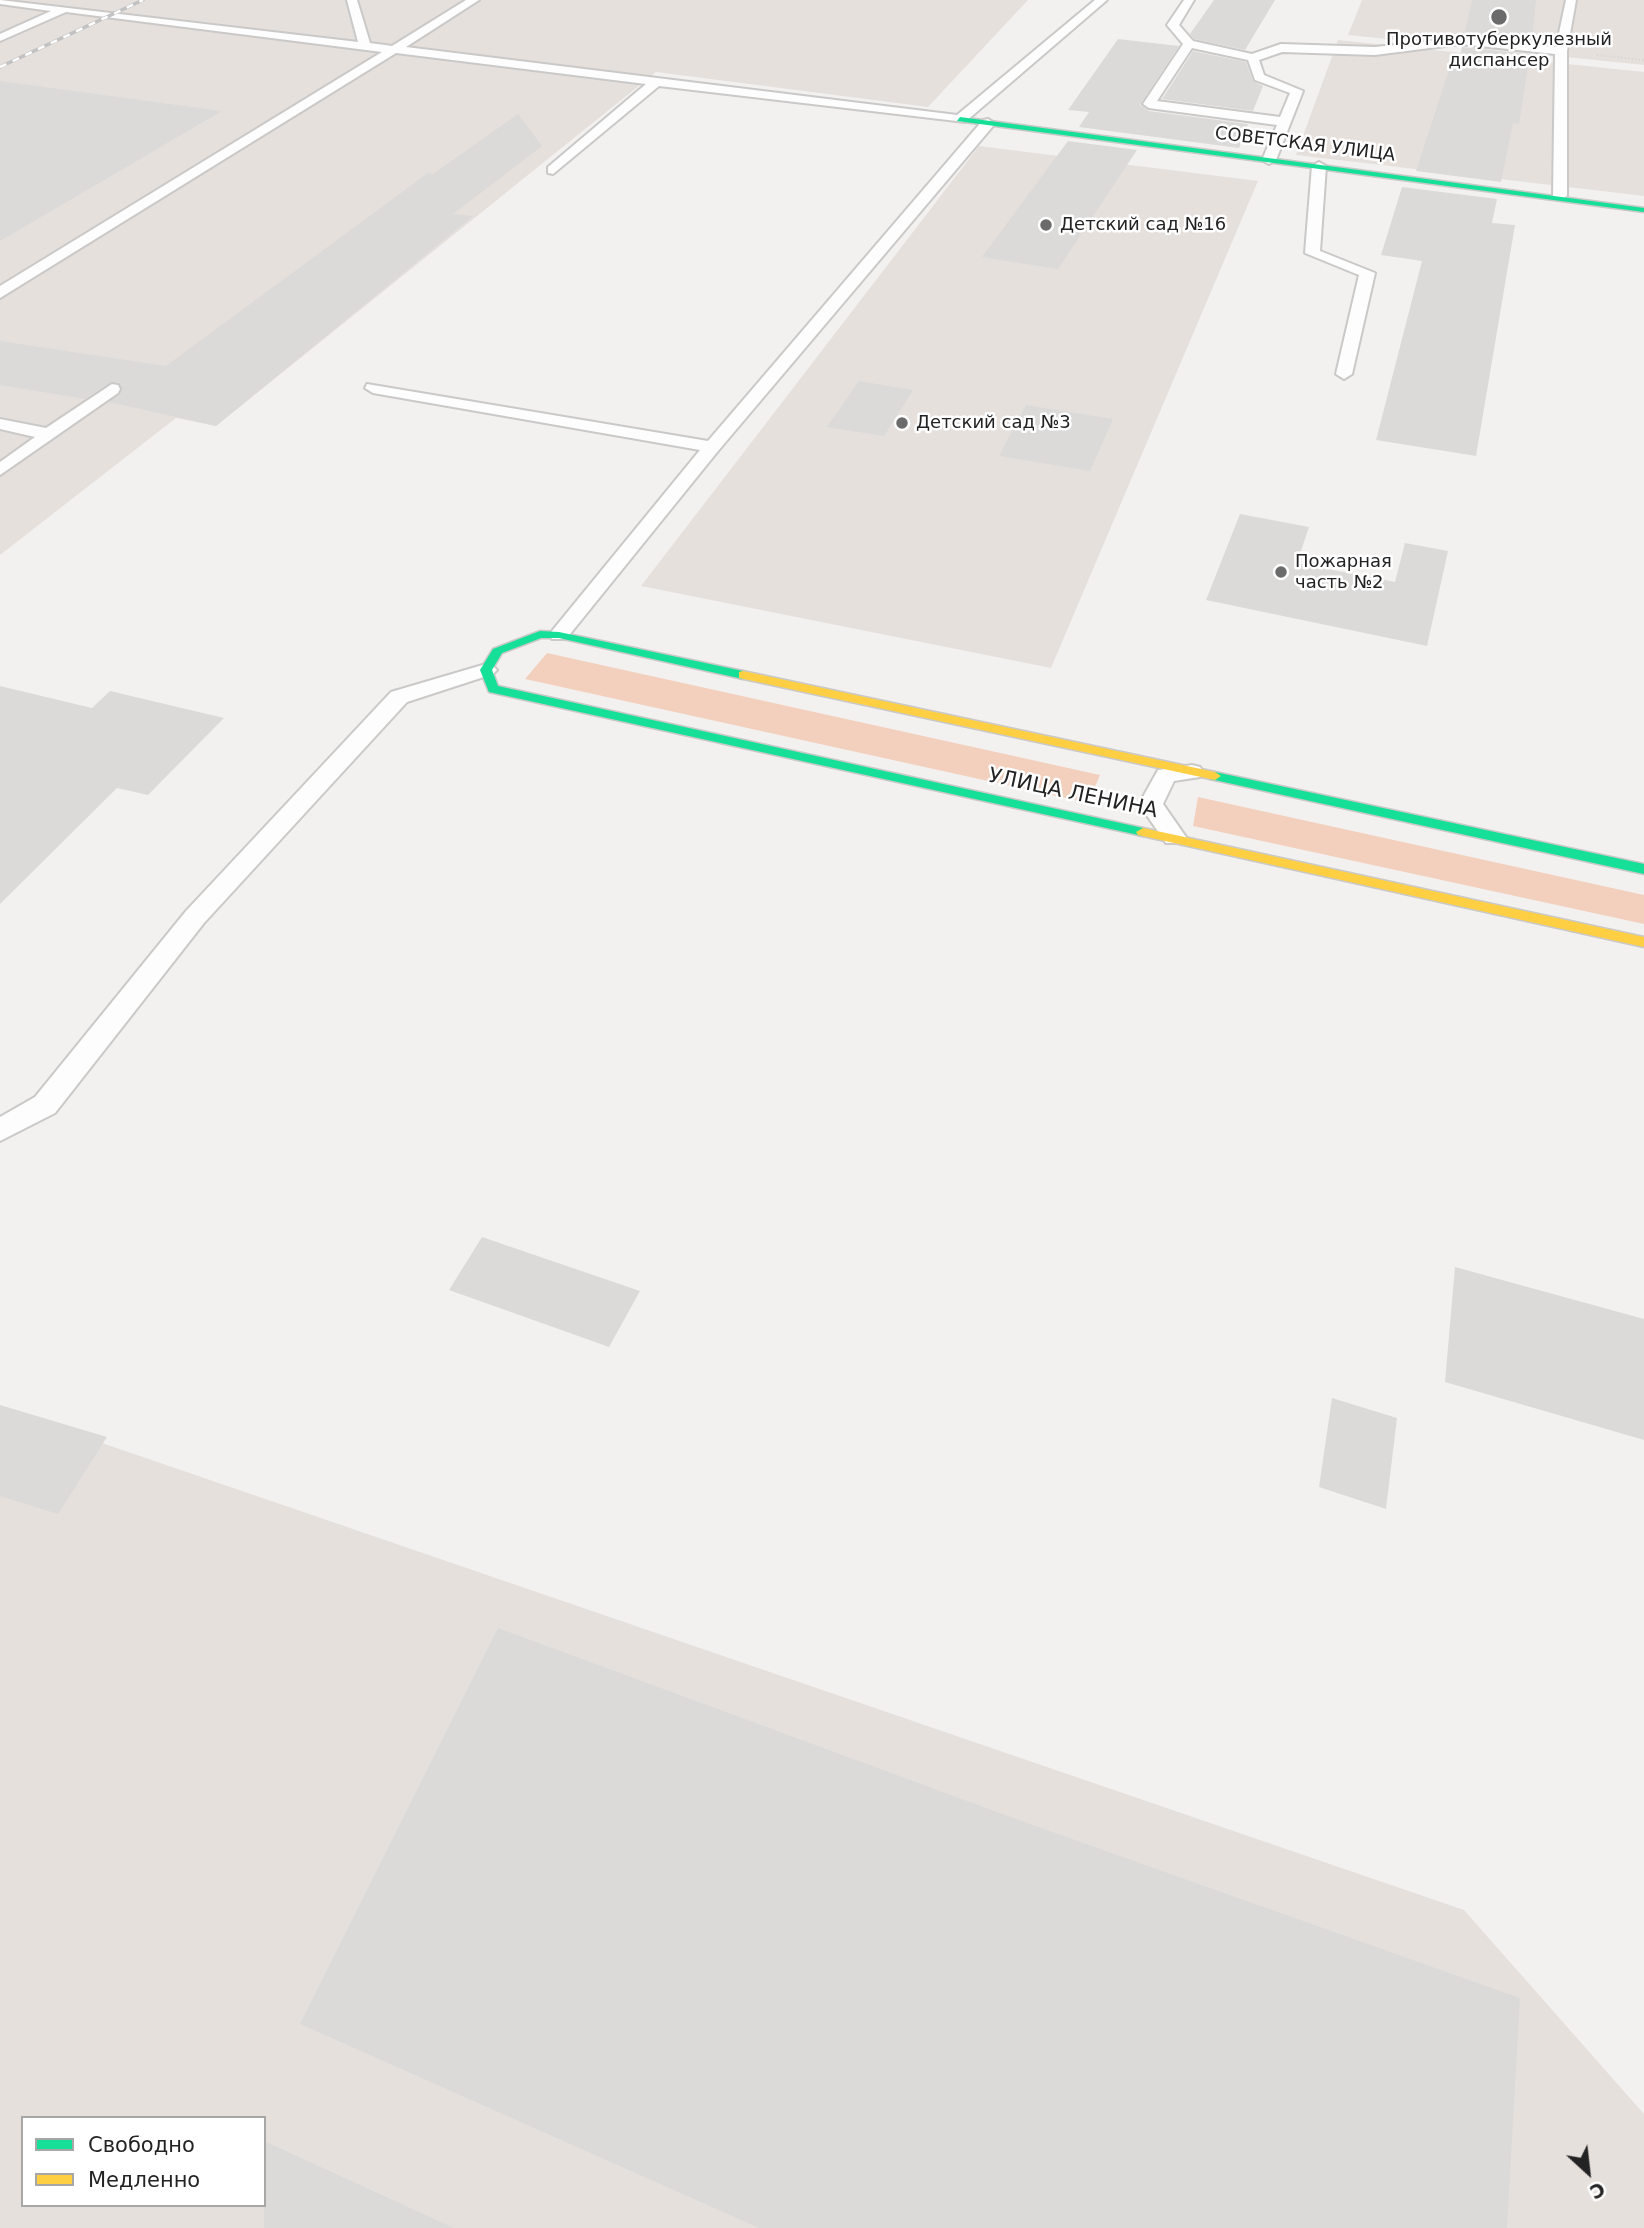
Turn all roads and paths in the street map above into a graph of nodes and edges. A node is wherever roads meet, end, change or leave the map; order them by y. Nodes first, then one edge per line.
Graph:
1 (83, 0) edge
2 (352, 0) edge
3 (474, 0) edge
4 (1102, 0) edge
5 (1189, 0) edge
6 (1570, 0) edge
7 (0, 1) edge
8 (63, 9) junction
9 (0, 38) edge
10 (1189, 44) junction
11 (365, 45) junction
12 (396, 48) junction
13 (1561, 51) junction
14 (1253, 58) junction
15 (1644, 60) edge
16 (658, 80) junction
17 (960, 119) junction
18 (1285, 122) junction
19 (988, 123) junction
20 (1269, 160) junction
21 (1319, 166) junction
22 (553, 170) dead end
23 (1560, 196) junction
24 (1644, 210) edge
25 (0, 293) edge
26 (1344, 374) dead end
27 (373, 388) dead end
28 (112, 389) dead end
29 (0, 424) edge
30 (48, 435) junction
31 (712, 447) junction
32 (0, 470) edge
33 (559, 635) junction
34 (489, 680) junction
35 (1192, 772) junction
36 (1174, 837) junction
37 (1644, 869) edge
38 (1644, 942) edge
39 (0, 1130) edge

1 - 8 lane
2 - 11 lane
3 - 12 lane
4 - 17 lane
5 - 10 lane
6 - 13 lane
7 - 8 lane
8 - 9 lane
8 - 11 lane
10 - 14 lane
10 - 18 lane
11 - 12 lane
12 - 16 lane
12 - 25 lane
13 - 14 lane
13 - 15 path
13 - 23 lane
14 - 18 lane
16 - 17 lane
16 - 22 lane
17 - 19 street, СОВЕТСКАЯ УЛИЦА
18 - 20 lane
19 - 20 street, СОВЕТСКАЯ УЛИЦА
19 - 31 lane
20 - 21 street, СОВЕТСКАЯ УЛИЦА
21 - 23 street, СОВЕТСКАЯ УЛИЦА
21 - 26 lane
23 - 24 street, СОВЕТСКАЯ УЛИЦА
27 - 31 lane
28 - 30 lane
29 - 30 lane
30 - 32 lane
31 - 33 lane
33 - 34 street
33 - 35 street
34 - 36 street, УЛИЦА ЛЕНИНА
34 - 39 lane
35 - 36 lane
35 - 37 street
36 - 38 street, УЛИЦА ЛЕНИНА

